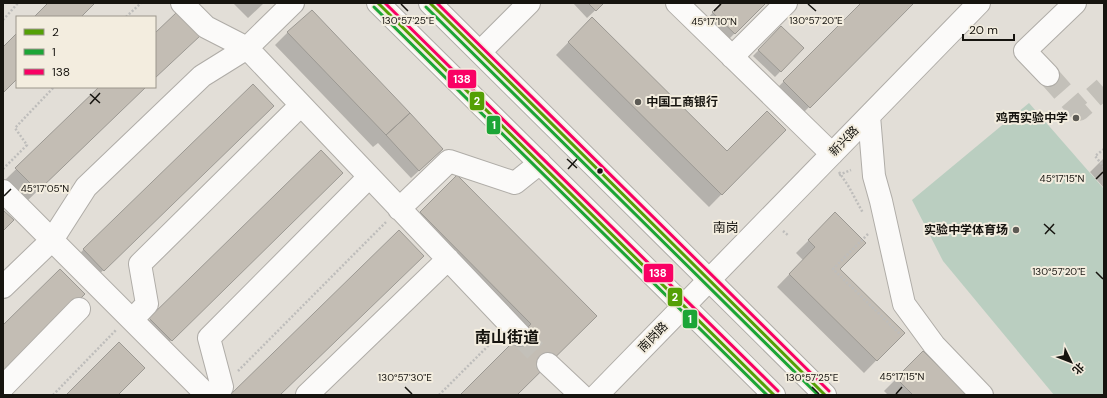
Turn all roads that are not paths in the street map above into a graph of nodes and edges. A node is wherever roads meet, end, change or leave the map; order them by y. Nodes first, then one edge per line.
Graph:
1 (182, 3) edge
2 (293, 3) edge
3 (378, 3) edge
4 (430, 3) edge
5 (529, 3) edge
6 (676, 3) edge
7 (786, 3) edge
8 (979, 3) edge
9 (1075, 3) edge
10 (247, 48) junction
11 (480, 52) junction
12 (732, 57) junction
13 (1048, 75) tunnel mouth
14 (301, 105) junction
15 (869, 116) junction
16 (830, 159) junction
17 (540, 163) junction
18 (369, 176) junction
19 (3, 191) edge
20 (399, 208) junction
21 (52, 240) junction
22 (448, 259) junction
23 (710, 279) junction
24 (3, 287) edge
25 (684, 305) junction
26 (79, 310) dead end
27 (131, 319) junction
28 (515, 330) tunnel mouth
29 (548, 364) tunnel mouth
30 (3, 387) edge
31 (215, 392) edge
32 (307, 395) edge
33 (581, 395) edge
34 (597, 395) edge
35 (774, 395) edge
36 (826, 395) edge
37 (982, 395) edge

1 - 10 street
2 - 10 street
3 - 17 street
4 - 11 street
5 - 11 street
6 - 12 street
7 - 12 street
8 - 15 street, 新兴路
9 - 13 street
10 - 14 street
10 - 21 street
11 - 23 street
12 - 16 street
14 - 18 street
14 - 27 street
15 - 16 street, 新兴路
15 - 37 street
16 - 23 street, 新兴路
17 - 20 street
17 - 25 street
18 - 20 street
18 - 31 street
19 - 21 street
20 - 22 street
21 - 24 street
21 - 27 street
22 - 28 street
22 - 32 street
23 - 25 street, 南岗路
23 - 36 street
25 - 34 street, 南岗路
25 - 35 street
26 - 30 street
27 - 31 street
29 - 33 street

